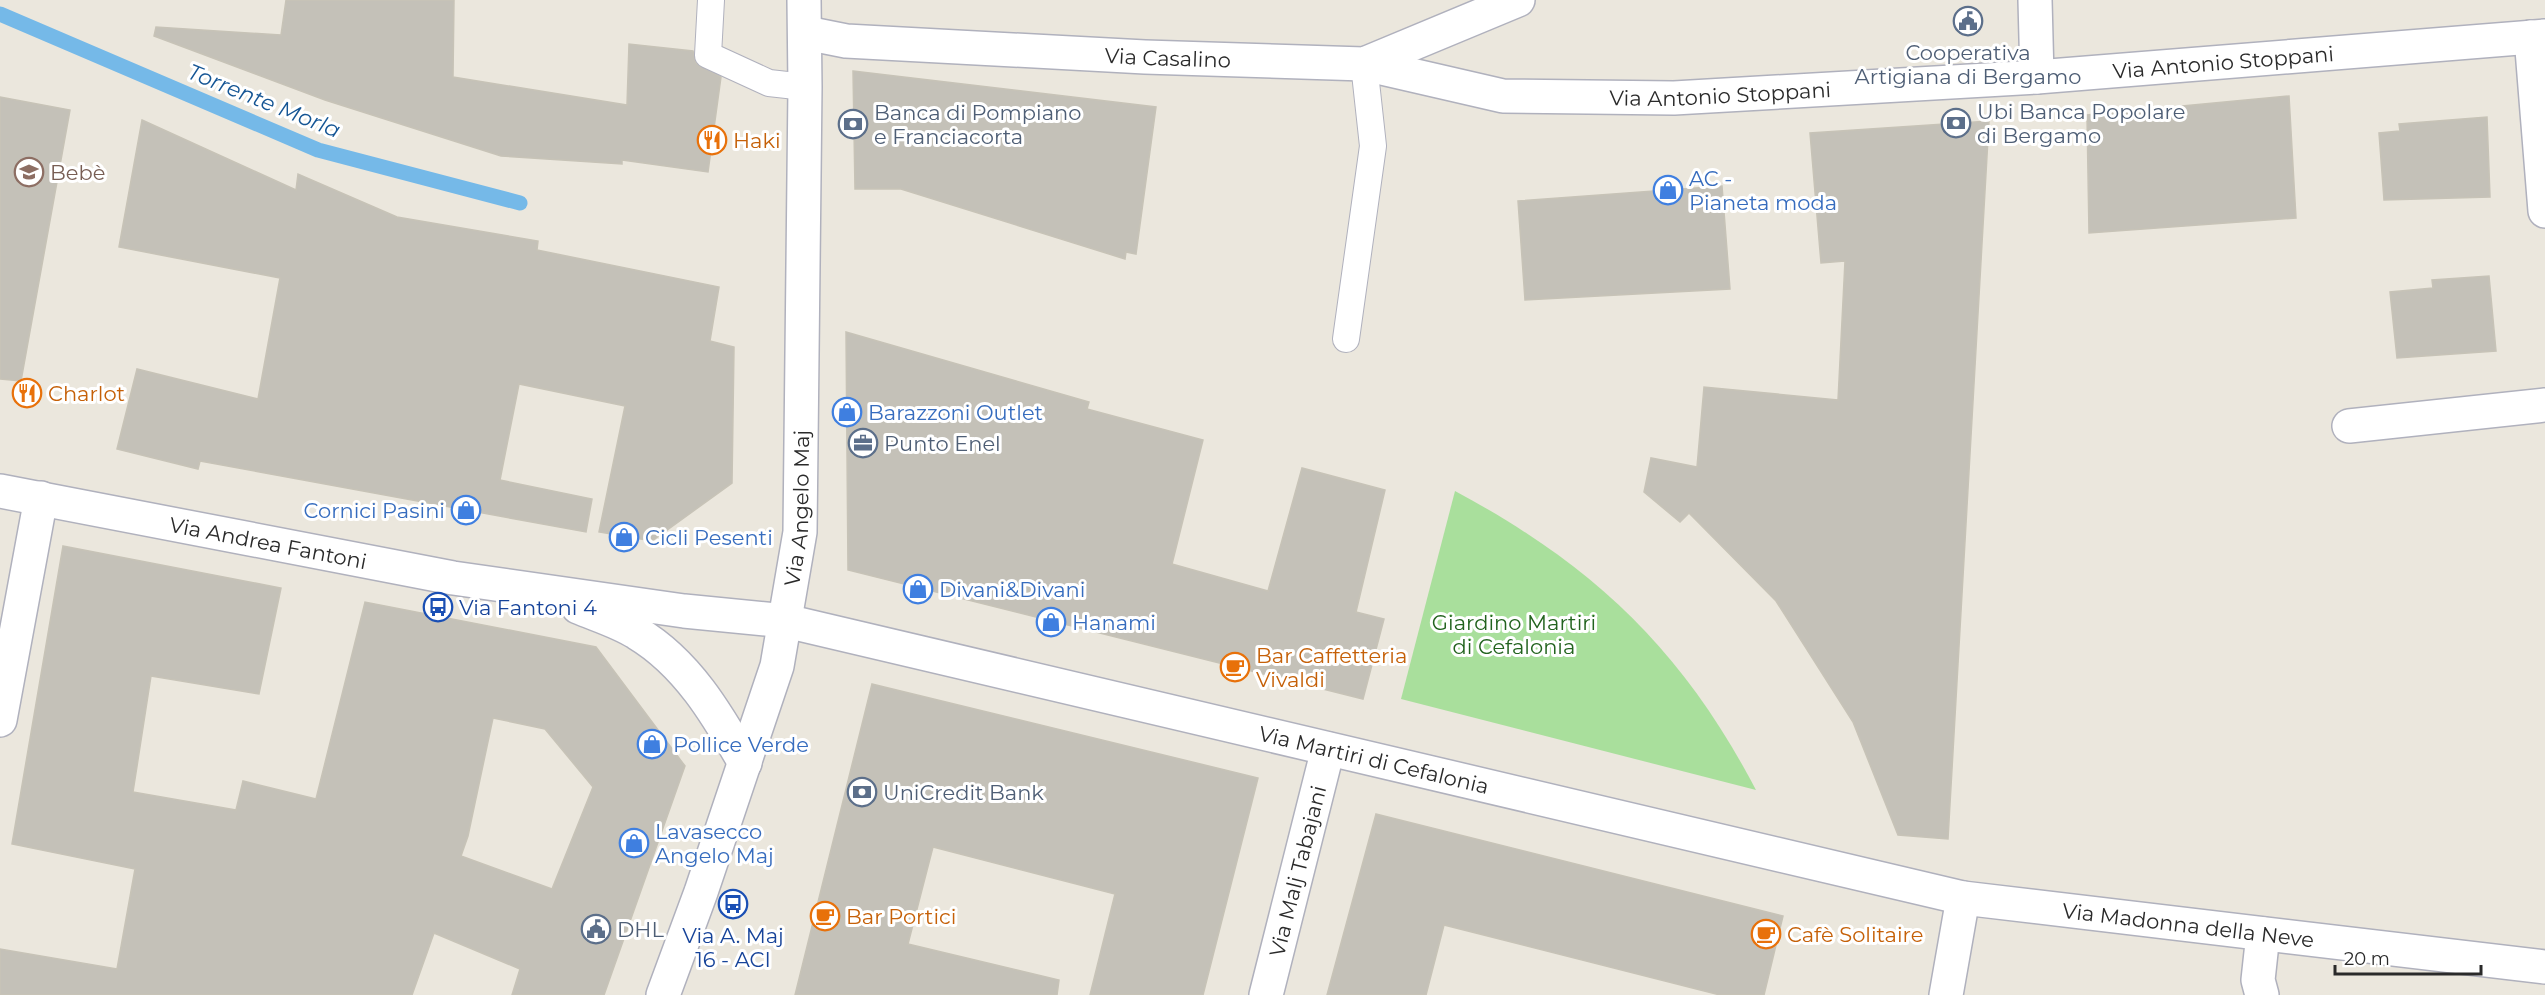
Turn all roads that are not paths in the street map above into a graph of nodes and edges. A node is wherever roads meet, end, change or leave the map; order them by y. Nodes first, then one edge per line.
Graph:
1 (711, 0) edge
2 (804, 0) edge
3 (1518, 0) edge
4 (2035, 0) edge
5 (806, 33) junction
6 (2538, 37) edge
7 (1364, 64) junction
8 (2037, 77) junction
9 (805, 87) junction
10 (2545, 212) edge
11 (1346, 339) dead end
12 (2545, 405) edge
13 (2349, 426) dead end
14 (0, 491) edge
15 (41, 498) junction
16 (537, 590) junction
17 (786, 621) junction
18 (0, 720) edge
19 (1328, 749) junction
20 (746, 764) junction
21 (1963, 898) junction
22 (2263, 934) junction
23 (2545, 967) edge
24 (663, 995) edge
25 (1266, 995) edge
26 (1946, 995) edge
27 (2262, 995) edge

1 - 9 lane
2 - 5 street, Via Angelo Maj
3 - 7 street, Via Casalino
4 - 8 street
5 - 7 street, Via Casalino
5 - 9 street, Via Angelo Maj
6 - 8 street, Via Antonio Stoppani
6 - 10 street
7 - 8 street, Via Antonio Stoppani
7 - 11 lane
9 - 17 street, Via Angelo Maj
12 - 13 street
14 - 15 street, Via Andrea Fantoni
15 - 16 street, Via Andrea Fantoni
15 - 18 street
16 - 17 street, Via Andrea Fantoni
16 - 20 street, Via Andrea Fantoni
17 - 19 street, Via Martiri di Cefalonia
17 - 20 street, Via Angelo Maj
19 - 21 street, Via Martiri di Cefalonia
19 - 25 street, Via Malj Tabajani
20 - 24 street, Via Angelo Maj
21 - 22 street, Via Madonna della Neve
21 - 26 street
22 - 23 street, Via Madonna della Neve
22 - 27 street

